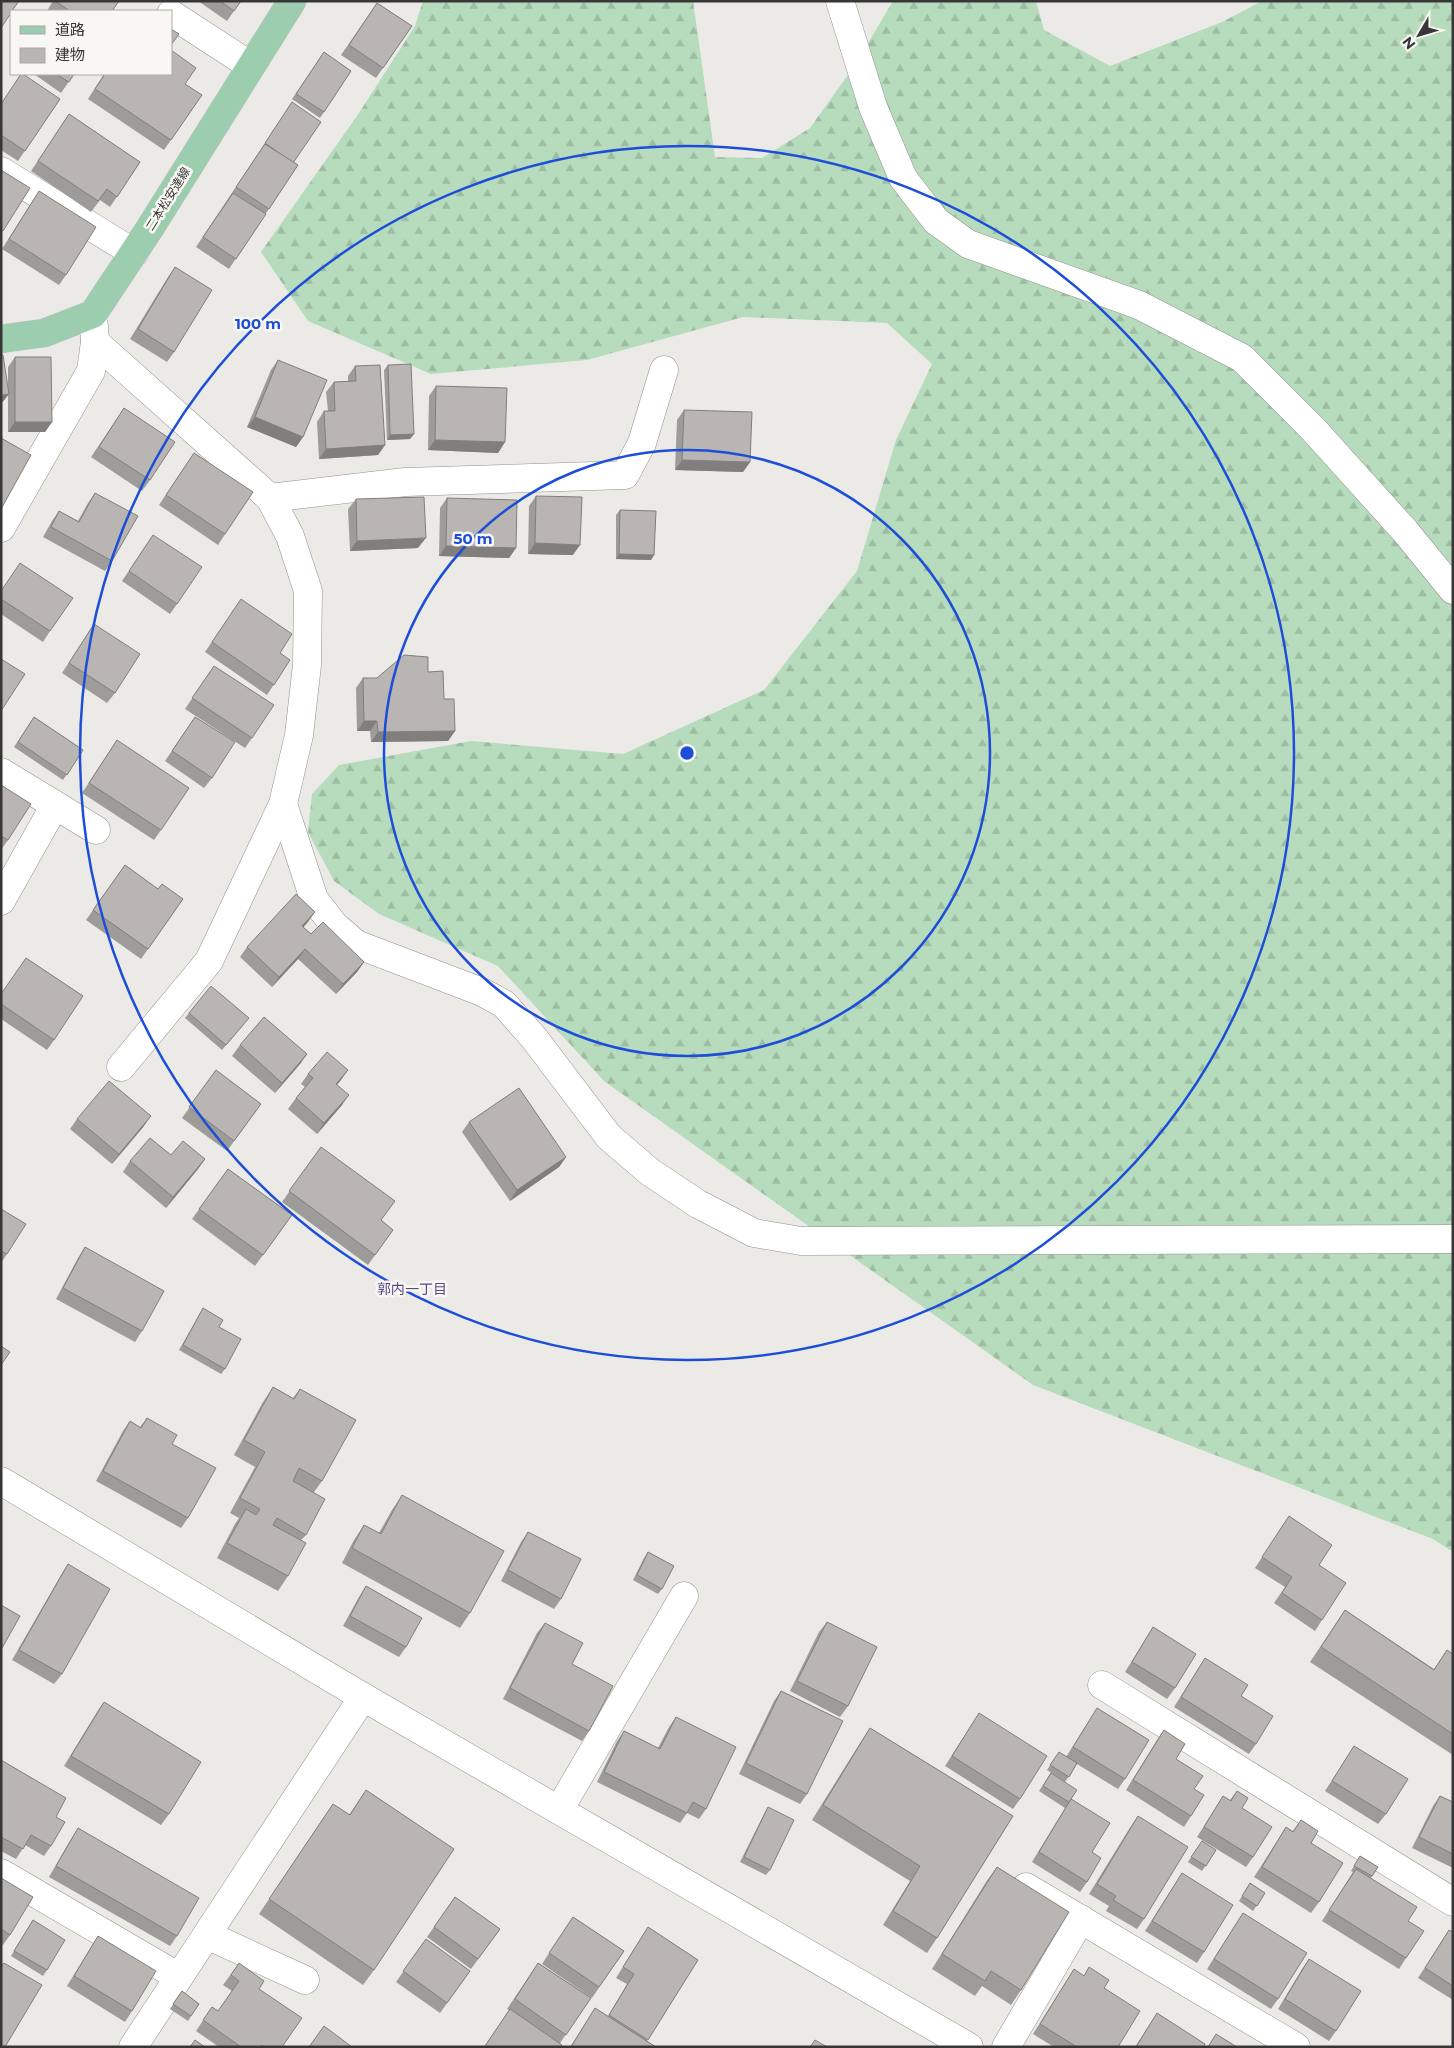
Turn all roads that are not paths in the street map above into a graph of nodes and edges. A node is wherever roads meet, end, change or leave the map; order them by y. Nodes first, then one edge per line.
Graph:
1 (152, 1) edge
2 (292, 1) edge
3 (840, 1) edge
4 (166, 10) edge
5 (172, 15) edge
6 (251, 66) junction
7 (1, 171) edge
8 (134, 253) junction
9 (92, 314) junction
10 (1, 339) edge
11 (95, 342) junction
12 (664, 370) dead end
13 (270, 498) junction
14 (1, 528) edge
15 (1453, 590) edge
16 (1, 772) edge
17 (283, 804) junction
18 (55, 805) junction
19 (96, 830) dead end
20 (1, 901) edge
21 (121, 1067) dead end
22 (1453, 1239) edge
23 (1, 1481) edge
24 (684, 1596) dead end
25 (1102, 1685) dead end
26 (363, 1697) junction
27 (559, 1810) junction
28 (1, 1873) edge
29 (1012, 1878) edge
30 (1453, 1902) edge
31 (1081, 1919) junction
32 (207, 1935) junction
33 (179, 1977) junction
34 (306, 1980) dead end
35 (133, 2047) edge
36 (969, 2047) edge
37 (1006, 2047) edge
38 (1296, 2047) edge

1 - 4 street
2 - 6 main road, 二本松安達線
3 - 15 street
5 - 6 street
6 - 8 main road, 二本松安達線
7 - 8 street
8 - 9 main road, 二本松安達線
9 - 10 main road
9 - 11 street
11 - 13 street
11 - 14 street
12 - 13 street
13 - 17 street
16 - 18 street
17 - 21 street
17 - 22 street
18 - 19 street
18 - 20 street
23 - 26 street
24 - 27 street
25 - 30 street
26 - 27 street
26 - 32 street
27 - 36 street
28 - 33 street
29 - 31 street
31 - 37 street
31 - 38 street
32 - 33 street
32 - 34 street
33 - 35 street

